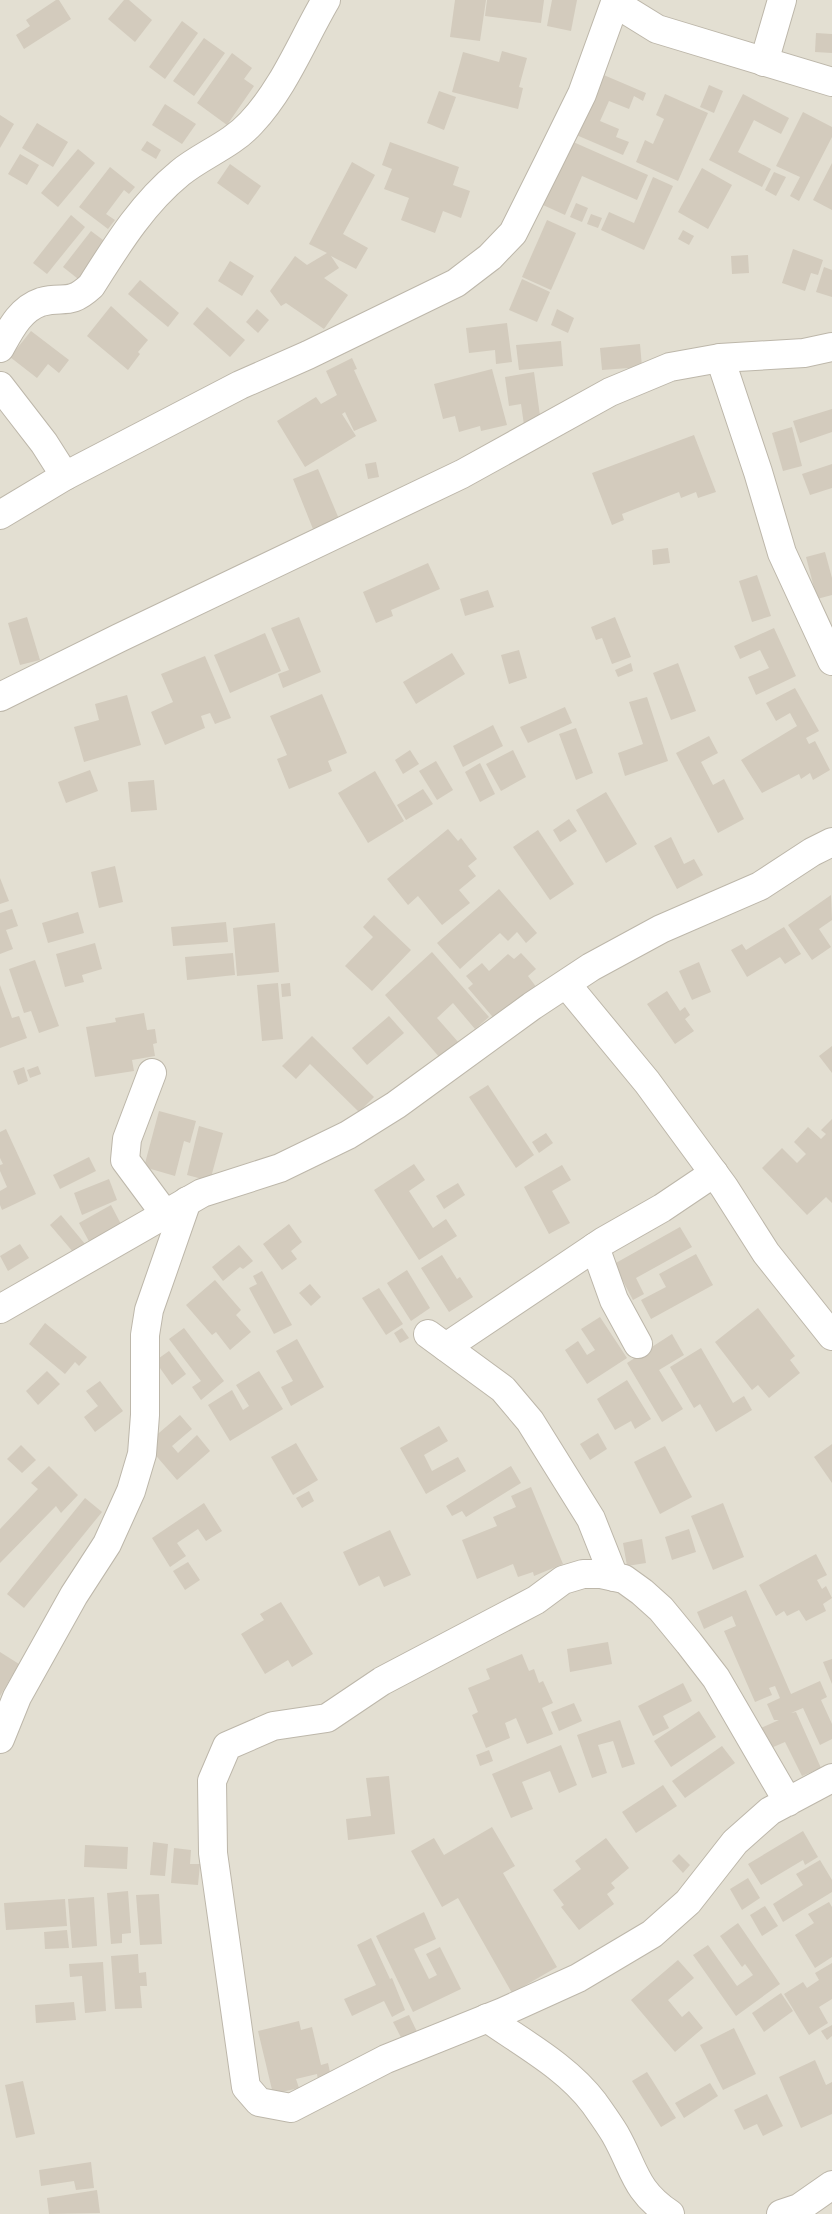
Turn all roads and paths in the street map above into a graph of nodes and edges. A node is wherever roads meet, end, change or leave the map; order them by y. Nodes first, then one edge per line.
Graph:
1 (326, 0) edge
2 (782, 0) edge
3 (616, 2) edge
4 (764, 62) junction
5 (832, 82) edge
6 (832, 347) edge
7 (0, 348) edge
8 (720, 358) junction
9 (0, 386) edge
10 (65, 476) junction
11 (0, 515) edge
12 (832, 661) edge
13 (0, 697) edge
14 (832, 842) edge
15 (567, 985) junction
16 (152, 1073) dead end
17 (714, 1173) junction
18 (176, 1207) junction
19 (595, 1247) junction
20 (0, 1309) edge
21 (832, 1336) edge
22 (638, 1344) dead end
23 (614, 1577) junction
24 (0, 1739) edge
25 (832, 1778) edge
26 (788, 1802) junction
27 (487, 2018) junction
28 (823, 2198) edge
29 (670, 2214) edge
30 (781, 2214) edge

1 - 7 street
2 - 4 street
3 - 4 street
3 - 10 street
4 - 5 street
6 - 8 street
8 - 12 street
8 - 13 street
9 - 10 street
10 - 11 street
14 - 15 street
15 - 17 street
15 - 18 street
16 - 18 street
17 - 19 street
17 - 21 street
18 - 20 street
18 - 24 street
19 - 22 street
19 - 23 street
23 - 26 street
23 - 27 street
25 - 26 street
26 - 27 street
27 - 29 street
28 - 30 street

